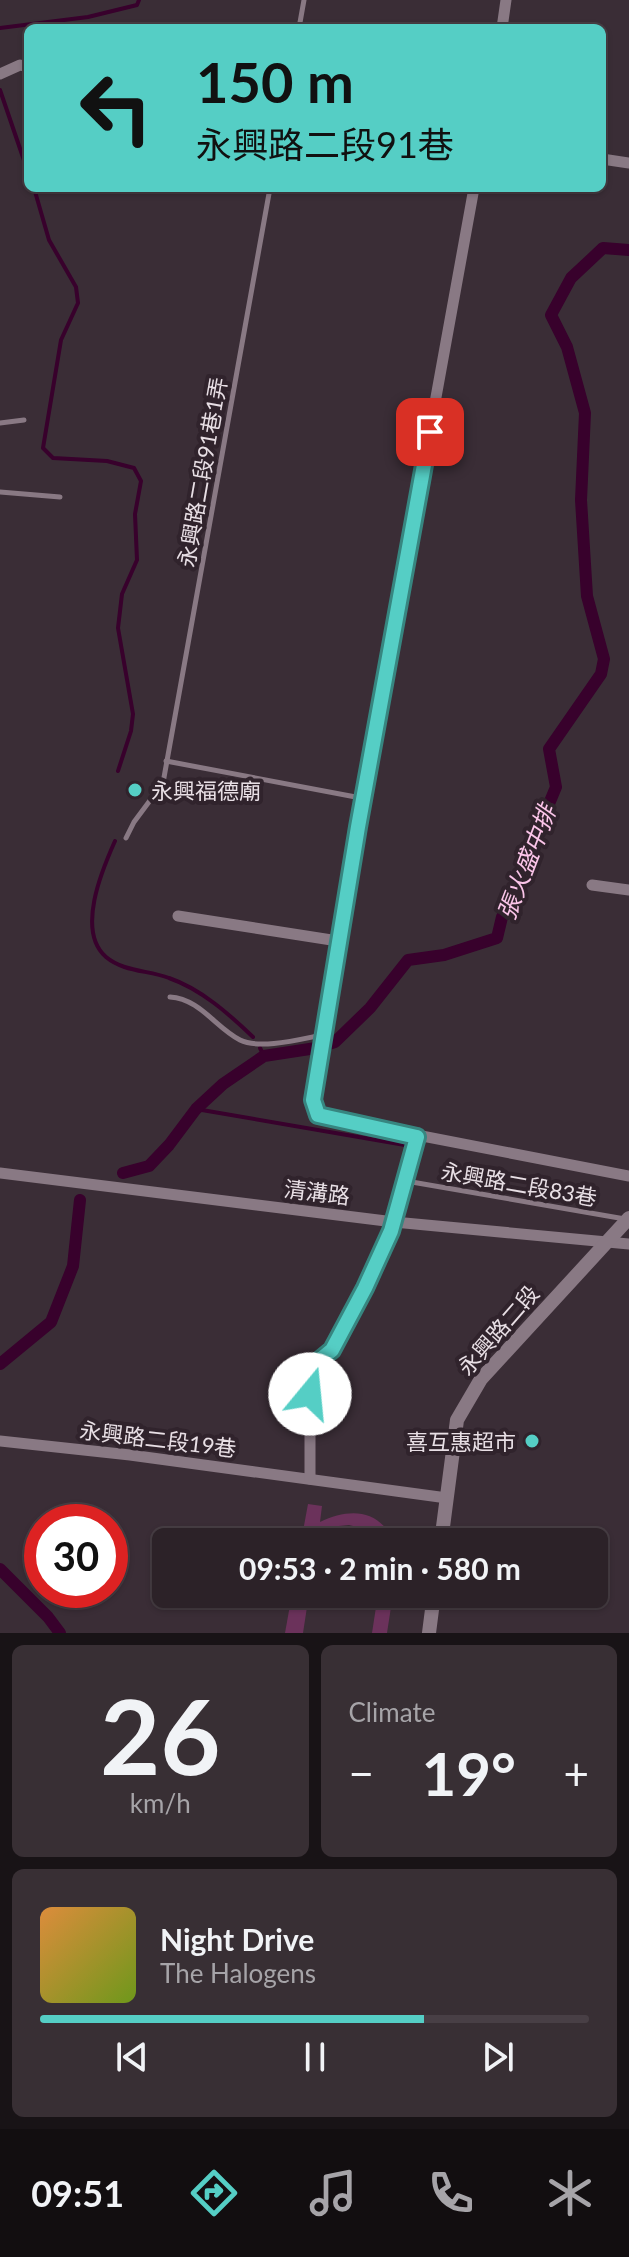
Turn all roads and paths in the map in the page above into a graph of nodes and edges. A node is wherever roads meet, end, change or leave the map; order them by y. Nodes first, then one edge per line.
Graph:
1 (304, 0) edge
2 (506, 0) edge
3 (300, 24) edge
4 (503, 24) edge
5 (24, 66) edge
6 (3, 73) edge
7 (606, 160) edge
8 (629, 163) edge
9 (269, 192) edge
10 (473, 192) edge
11 (24, 420) dead end
12 (0, 423) edge
13 (0, 492) edge
14 (60, 497) dead end
15 (166, 761) junction
16 (363, 799) junction
17 (126, 838) dead end
18 (592, 885) dead end
19 (629, 890) edge
20 (178, 916) dead end
21 (338, 941) junction
22 (170, 997) dead end
23 (322, 1042) junction
24 (417, 1137) junction
25 (0, 1173) edge
26 (629, 1176) edge
27 (405, 1181) junction
28 (628, 1218) edge
29 (394, 1222) junction
30 (605, 1242) junction
31 (629, 1244) edge
32 (0, 1441) edge
33 (310, 1479) junction
34 (447, 1498) junction
35 (443, 1528) edge
36 (432, 1608) edge
37 (429, 1633) edge

1 - 3 lane
2 - 4 street
5 - 6 street
7 - 8 street
9 - 15 lane, 永興路二段91巷1弄
10 - 16 street
11 - 12 lane
13 - 14 lane
15 - 16 lane
15 - 17 lane, 永興路二段91巷1弄
16 - 21 street
18 - 19 street
20 - 21 street
21 - 23 street
22 - 23 lane
23 - 24 street
24 - 26 street
24 - 27 street
25 - 29 street, 清溝路
27 - 28 lane, 永興路二段83巷
27 - 29 street
28 - 30 street, 永興路二段
29 - 30 street, 清溝路
29 - 33 street
30 - 31 street, 清溝路
30 - 34 street, 永興路二段
32 - 33 street, 永興路二段19巷
33 - 34 street, 永興路二段19巷
34 - 35 street, 永興路二段
36 - 37 street

